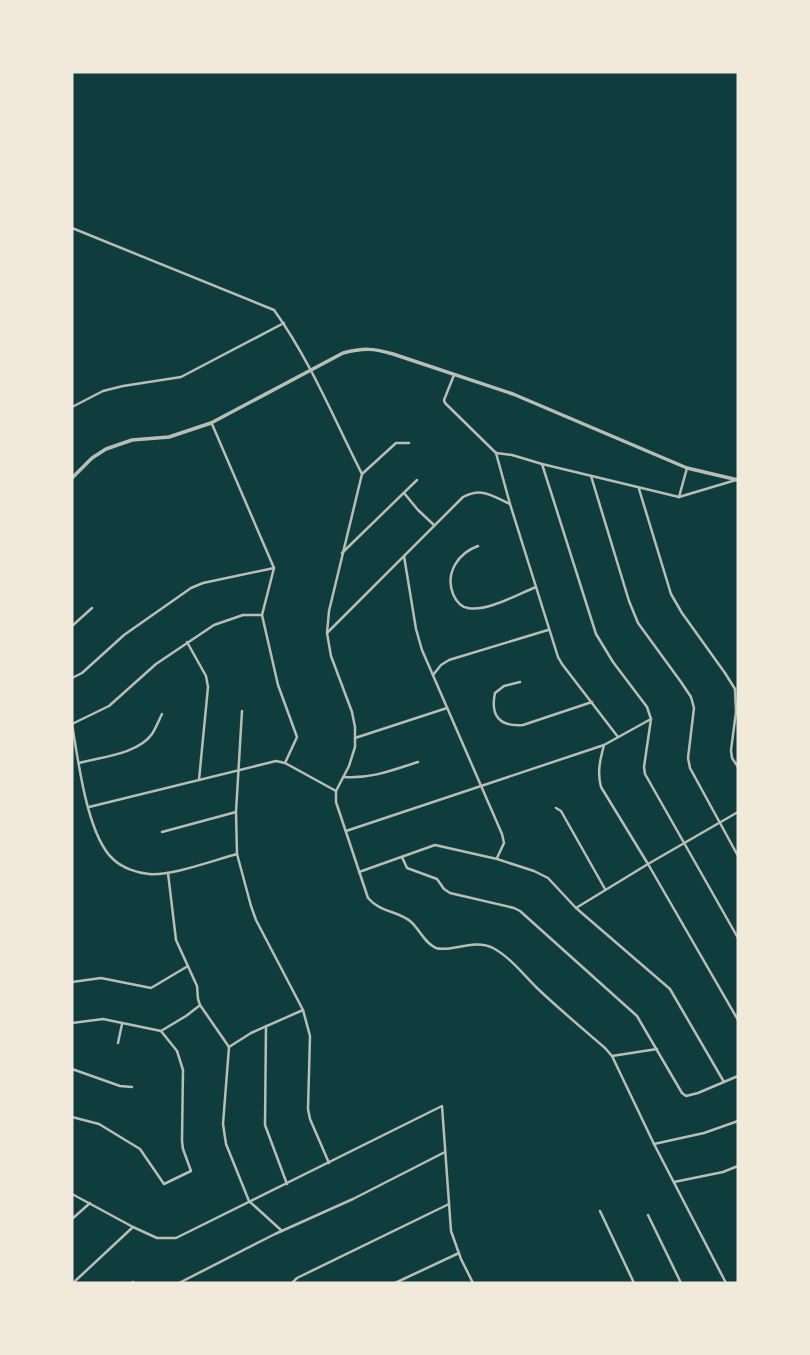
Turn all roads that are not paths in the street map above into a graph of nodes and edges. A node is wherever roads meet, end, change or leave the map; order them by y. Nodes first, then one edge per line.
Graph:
1 (72, 229) edge
2 (284, 323) junction
3 (310, 370) junction
4 (454, 375) junction
5 (72, 407) edge
6 (211, 423) junction
7 (409, 443) dead end
8 (496, 453) junction
9 (542, 464) junction
10 (687, 468) junction
11 (362, 474) junction
12 (591, 476) junction
13 (72, 478) edge
14 (417, 480) dead end
15 (737, 480) edge
16 (639, 489) junction
17 (404, 493) junction
18 (679, 497) junction
19 (510, 504) junction
20 (434, 526) junction
21 (478, 546) dead end
22 (342, 553) junction
23 (404, 556) junction
24 (274, 568) junction
25 (536, 587) junction
26 (92, 608) dead end
27 (262, 615) junction
28 (72, 626) edge
29 (549, 630) junction
30 (327, 633) junction
31 (187, 642) junction
32 (433, 675) junction
33 (72, 678) edge
34 (520, 682) dead end
35 (592, 702) junction
36 (447, 708) junction
37 (242, 711) dead end
38 (162, 714) dead end
39 (651, 719) junction
40 (72, 724) edge
41 (618, 737) junction
42 (355, 738) junction
43 (604, 746) junction
44 (79, 762) junction
45 (418, 762) dead end
46 (285, 763) junction
47 (738, 767) edge
48 (239, 770) junction
49 (344, 777) junction
50 (199, 781) junction
51 (481, 786) junction
52 (335, 791) junction
53 (88, 807) junction
54 (556, 808) dead end
55 (236, 812) junction
56 (738, 812) edge
57 (719, 824) junction
58 (345, 831) junction
59 (162, 832) dead end
60 (684, 844) junction
61 (237, 854) junction
62 (738, 856) edge
63 (402, 857) junction
64 (497, 859) junction
65 (648, 864) junction
66 (359, 872) junction
67 (168, 873) junction
68 (606, 890) junction
69 (576, 908) junction
70 (738, 938) edge
71 (188, 966) junction
72 (72, 982) edge
73 (200, 1004) junction
74 (303, 1010) junction
75 (738, 1020) edge
76 (72, 1023) edge
77 (122, 1024) junction
78 (266, 1026) junction
79 (161, 1031) junction
80 (118, 1043) dead end
81 (229, 1047) junction
82 (657, 1049) junction
83 (612, 1056) junction
84 (72, 1069) edge
85 (738, 1076) edge
86 (724, 1082) junction
87 (132, 1087) dead end
88 (72, 1117) edge
89 (738, 1121) edge
90 (654, 1144) junction
91 (445, 1152) junction
92 (329, 1163) junction
93 (738, 1166) edge
94 (674, 1182) junction
95 (287, 1184) junction
96 (72, 1194) edge
97 (248, 1201) junction
98 (90, 1203) junction
99 (449, 1204) junction
100 (600, 1210) dead end
101 (648, 1215) dead end
102 (72, 1219) edge
103 (133, 1227) junction
104 (282, 1231) junction
105 (459, 1253) junction
106 (73, 1283) edge
107 (180, 1283) edge
108 (292, 1283) edge
109 (395, 1283) edge
110 (473, 1283) edge
111 (634, 1283) edge
112 (681, 1283) edge
113 (726, 1283) edge

1 - 2 street
2 - 3 street
2 - 5 street
3 - 4 street
3 - 6 street
3 - 11 street
4 - 8 street
4 - 10 street
6 - 13 street
6 - 24 street
7 - 11 street
8 - 9 street
8 - 19 street
9 - 12 street
9 - 39 street
10 - 15 street
10 - 18 street
11 - 22 street
12 - 16 street
12 - 57 street
14 - 17 street
15 - 18 street
16 - 18 street
16 - 47 street
17 - 20 street
17 - 22 street
19 - 20 street
19 - 25 street
20 - 23 street
21 - 25 street
22 - 30 street
23 - 30 street
23 - 32 street
24 - 27 street
24 - 33 street
25 - 29 street
26 - 28 street
27 - 31 street
27 - 46 street
29 - 32 street
29 - 35 street
30 - 42 street
31 - 40 street
31 - 50 street
32 - 36 street
34 - 35 street
35 - 41 street
36 - 42 street
36 - 51 street
37 - 48 street
38 - 44 street
39 - 41 street
39 - 60 street
40 - 44 street
41 - 43 street
42 - 49 street
43 - 51 street
43 - 65 street
44 - 53 street
45 - 49 street
46 - 48 street
46 - 52 street
48 - 50 street
48 - 55 street
49 - 52 street
50 - 53 street
51 - 58 street
51 - 64 street
52 - 58 street
53 - 67 street
54 - 68 street
55 - 59 street
55 - 61 street
56 - 57 street
57 - 60 street
57 - 62 street
58 - 66 street
60 - 65 street
60 - 70 street
61 - 67 street
61 - 74 street
63 - 64 street
63 - 66 street
63 - 82 street
64 - 69 street
65 - 68 street
65 - 75 street
66 - 83 street
67 - 71 street
68 - 69 street
69 - 86 street
71 - 72 street
71 - 73 street
73 - 79 street
73 - 81 street
74 - 78 street
74 - 92 street
76 - 77 street
77 - 79 street
77 - 80 street
78 - 81 street
78 - 95 street
79 - 88 street
81 - 97 street
82 - 83 street
82 - 86 street
83 - 90 street
84 - 87 street
85 - 86 street
89 - 90 street
90 - 94 street
91 - 92 street
91 - 99 street
91 - 104 street
92 - 95 street
93 - 94 street
94 - 113 street
95 - 97 street
96 - 98 street
97 - 103 street
97 - 104 street
98 - 102 street
98 - 103 street
99 - 105 street
99 - 108 street
100 - 111 street
101 - 112 street
103 - 106 street
104 - 107 street
105 - 109 street
105 - 110 street

